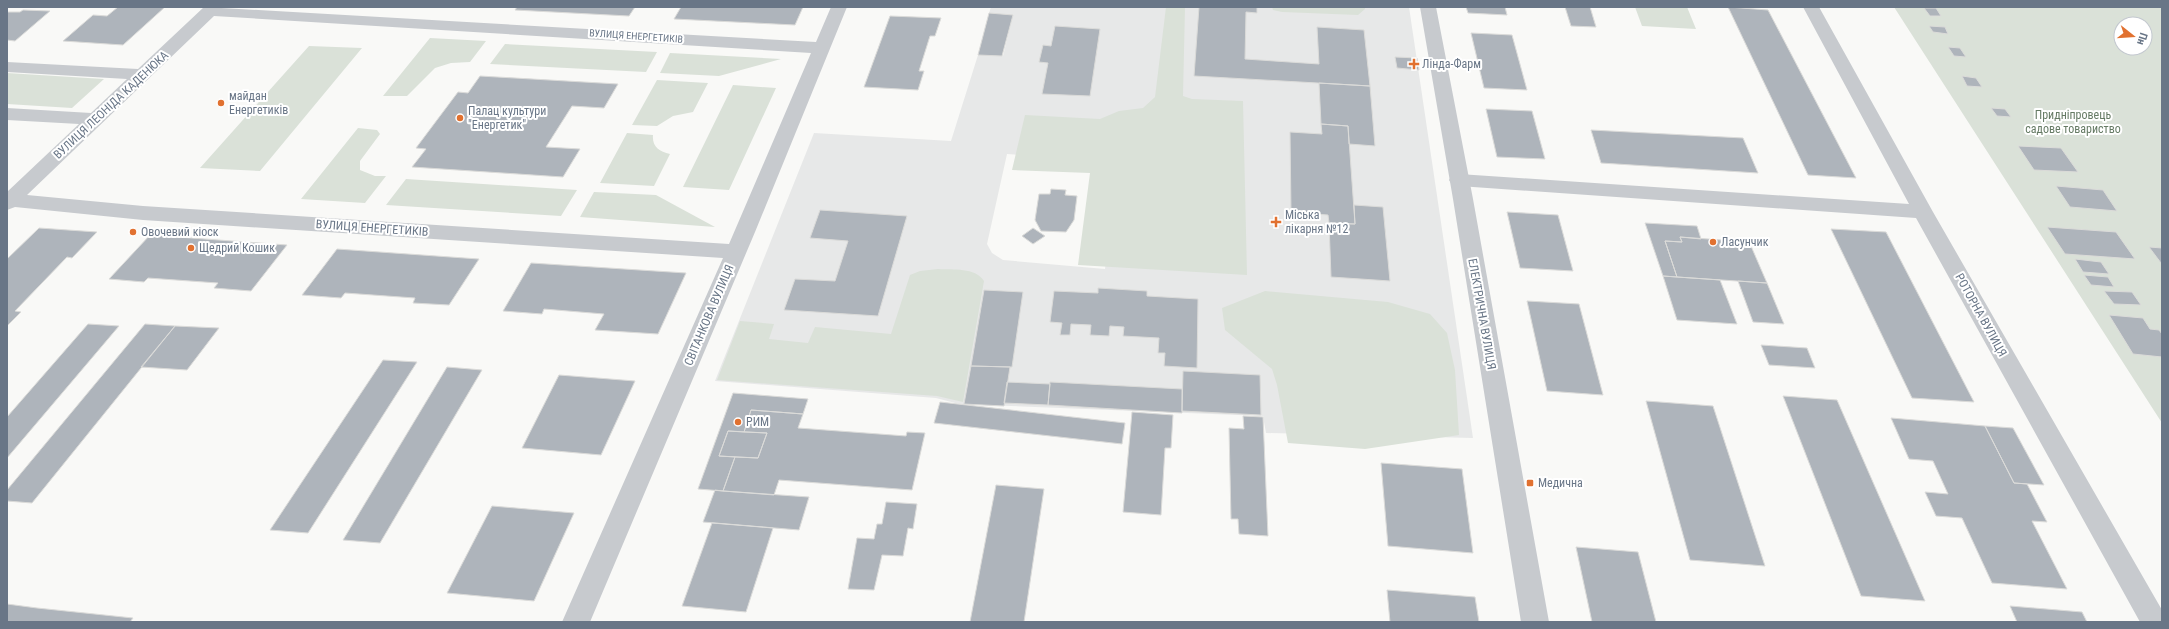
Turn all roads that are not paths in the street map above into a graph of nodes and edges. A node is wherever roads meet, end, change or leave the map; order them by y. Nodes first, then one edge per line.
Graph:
1 (839, 7) edge
2 (1428, 7) edge
3 (1811, 7) edge
4 (212, 9) edge
5 (823, 48) junction
6 (7, 67) edge
7 (143, 75) junction
8 (7, 114) edge
9 (95, 119) junction
10 (1459, 180) junction
11 (8, 201) edge
12 (1923, 212) junction
13 (736, 252) junction
14 (576, 622) edge
15 (1535, 622) edge
16 (2154, 622) edge

1 - 5 street, СВІТАНКОВА ВУЛИЦЯ
2 - 10 street, ЕЛЕКТРИЧНА ВУЛИЦЯ
3 - 12 street, РОТОРНА ВУЛИЦЯ
4 - 5 street, ВУЛИЦЯ ЕНЕРГЕТИКІВ
4 - 7 street, ВУЛИЦЯ ЛЕОНІДА КАДЕНЮКА
5 - 13 street, СВІТАНКОВА ВУЛИЦЯ
6 - 7 street
7 - 9 street, ВУЛИЦЯ ЛЕОНІДА КАДЕНЮКА
8 - 9 street
9 - 11 street, ВУЛИЦЯ ЛЕОНІДА КАДЕНЮКА
10 - 12 street
10 - 15 street, ЕЛЕКТРИЧНА ВУЛИЦЯ
11 - 13 street, ВУЛИЦЯ ЕНЕРГЕТИКІВ
12 - 16 street, РОТОРНА ВУЛИЦЯ
13 - 14 street, СВІТАНКОВА ВУЛИЦЯ

